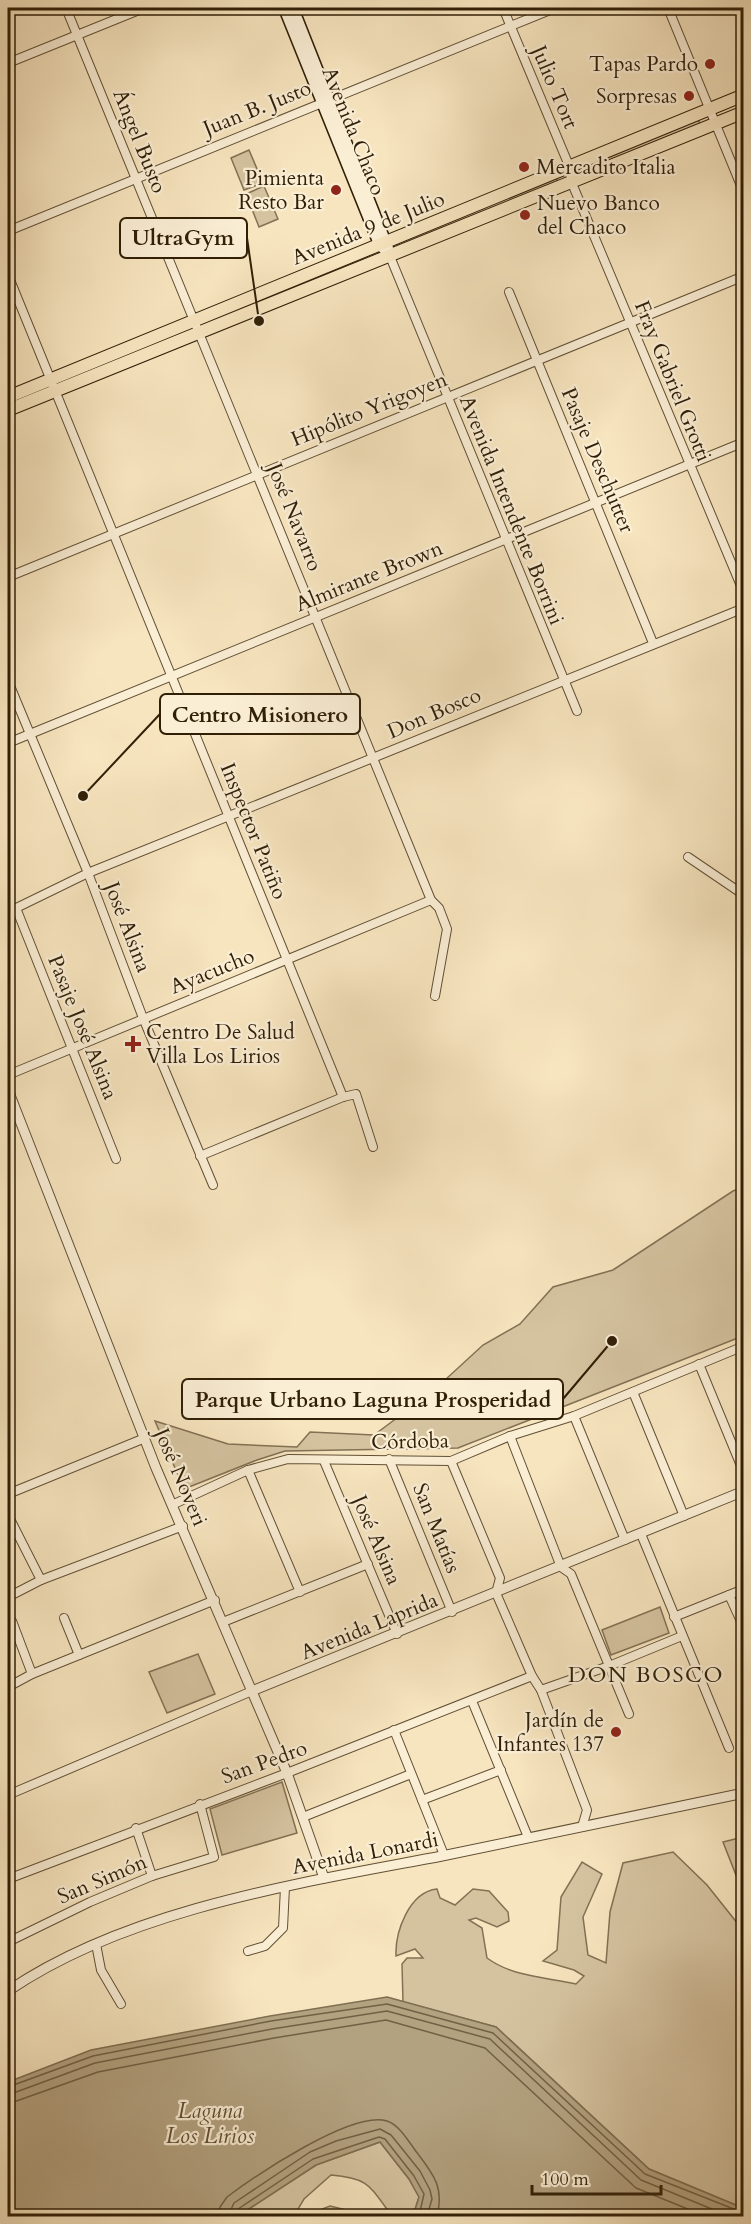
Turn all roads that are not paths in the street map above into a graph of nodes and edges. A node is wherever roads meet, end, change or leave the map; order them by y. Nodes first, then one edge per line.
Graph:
1 (66, 8) edge
2 (144, 8) edge
3 (284, 8) edge
4 (293, 8) edge
5 (503, 8) edge
6 (555, 8) edge
7 (668, 8) edge
8 (510, 26) junction
9 (77, 34) junction
10 (8, 63) edge
11 (744, 95) edge
12 (326, 100) junction
13 (709, 109) junction
14 (744, 112) edge
15 (715, 123) junction
16 (570, 168) junction
17 (135, 177) junction
18 (571, 181) junction
19 (744, 193) edge
20 (8, 231) edge
21 (383, 243) junction
22 (389, 254) junction
23 (8, 275) edge
24 (744, 276) edge
25 (509, 292) dead end
26 (630, 321) junction
27 (194, 322) junction
28 (200, 334) junction
29 (536, 360) junction
30 (53, 385) junction
31 (8, 397) edge
32 (447, 398) junction
33 (8, 410) edge
34 (744, 442) edge
35 (688, 464) junction
36 (258, 473) junction
37 (596, 500) junction
38 (112, 535) junction
39 (505, 540) junction
40 (8, 577) edge
41 (744, 594) edge
42 (744, 608) edge
43 (316, 617) junction
44 (653, 643) junction
45 (170, 677) junction
46 (562, 679) junction
47 (8, 681) edge
48 (577, 711) dead end
49 (29, 735) junction
50 (8, 743) edge
51 (374, 758) junction
52 (229, 815) junction
53 (688, 857) dead end
54 (88, 873) junction
55 (744, 895) edge
56 (431, 900) junction
57 (16, 908) junction
58 (8, 912) edge
59 (287, 959) junction
60 (435, 996) dead end
61 (143, 1018) junction
62 (73, 1047) junction
63 (8, 1075) edge
64 (8, 1090) edge
65 (343, 1097) junction
66 (373, 1147) dead end
67 (200, 1156) junction
68 (116, 1159) dead end
69 (213, 1185) dead end
70 (744, 1346) edge
71 (699, 1364) junction
72 (633, 1392) junction
73 (574, 1416) junction
74 (510, 1436) junction
75 (145, 1438) junction
76 (389, 1459) junction
77 (324, 1461) junction
78 (451, 1461) junction
79 (248, 1470) junction
80 (744, 1473) edge
81 (744, 1491) edge
82 (8, 1494) edge
83 (174, 1504) junction
84 (8, 1515) edge
85 (684, 1516) junction
86 (183, 1526) junction
87 (641, 1534) junction
88 (625, 1540) junction
89 (368, 1564) junction
90 (561, 1567) junction
91 (41, 1581) junction
92 (744, 1589) edge
93 (300, 1593) junction
94 (496, 1593) junction
95 (729, 1595) junction
96 (8, 1597) edge
97 (215, 1600) junction
98 (452, 1612) junction
99 (64, 1617) dead end
100 (674, 1617) junction
101 (12, 1621) dead end
102 (223, 1622) junction
103 (744, 1628) edge
104 (397, 1634) junction
105 (682, 1636) junction
106 (79, 1655) junction
107 (609, 1666) junction
108 (32, 1674) junction
109 (532, 1676) junction
110 (8, 1687) edge
111 (541, 1690) junction
112 (252, 1692) junction
113 (472, 1701) junction
114 (629, 1714) dead end
115 (394, 1730) junction
116 (729, 1748) dead end
117 (501, 1770) junction
118 (287, 1773) junction
119 (411, 1774) junction
120 (744, 1793) edge
121 (8, 1795) edge
122 (422, 1800) junction
123 (200, 1804) junction
124 (303, 1817) junction
125 (582, 1827) junction
126 (136, 1828) junction
127 (528, 1837) junction
128 (444, 1855) junction
129 (152, 1876) junction
130 (8, 1878) edge
131 (324, 1878) junction
132 (285, 1887) junction
133 (8, 1928) edge
134 (10, 1940) edge
135 (96, 1944) junction
136 (248, 1951) dead end
137 (8, 1991) edge
138 (121, 2004) dead end

1 - 9 street, Ángel Busto
2 - 9 street
3 - 12 main road, Avenida Chaco
4 - 12 main road, Avenida Chaco
5 - 8 street, Julio Tort
6 - 8 street, Juan B. Justo
7 - 13 street
8 - 12 street, Juan B. Justo
8 - 16 street, Julio Tort
9 - 10 street
9 - 17 street, Ángel Busto
11 - 13 main road, Avenida 9 de Julio
12 - 17 street, Juan B. Justo
12 - 21 main road, Avenida Chaco
13 - 15 street
13 - 16 main road, Avenida 9 de Julio
14 - 15 main road, Avenida 9 de Julio
15 - 18 main road, Avenida 9 de Julio
15 - 19 street
16 - 18 street, Julio Tort
16 - 21 main road, Avenida 9 de Julio
17 - 20 street, Juan B. Justo
17 - 27 street, Ángel Busto
18 - 22 main road, Avenida 9 de Julio
18 - 26 street, Fray Gabriel Grotti
21 - 22 main road, Avenida Chaco
21 - 27 main road, Avenida 9 de Julio
22 - 28 main road, Avenida 9 de Julio
22 - 32 street, Avenida Intendente Borrini
23 - 30 street, Inspector Patiño
24 - 26 street, Hipólito Yrigoyen
25 - 29 street, Pasaje Deschutter
26 - 29 street, Hipólito Yrigoyen
26 - 35 street, Fray Gabriel Grotti
27 - 28 street, José Navarro
27 - 30 main road, Avenida 9 de Julio
28 - 30 main road, Avenida 9 de Julio
28 - 36 street, José Navarro
29 - 32 street, Hipólito Yrigoyen
29 - 37 street, Pasaje Deschutter
30 - 31 main road, Avenida 9 de Julio
30 - 33 main road, Avenida 9 de Julio
30 - 38 street, Inspector Patiño
32 - 36 street, Hipólito Yrigoyen
32 - 39 street, Avenida Intendente Borrini
34 - 35 street, Almirante Brown
35 - 37 street, Almirante Brown
35 - 41 street, Fray Gabriel Grotti
36 - 38 street, Hipólito Yrigoyen
36 - 43 street, José Navarro
37 - 39 street, Almirante Brown
37 - 44 street, Pasaje Deschutter
38 - 40 street, Hipólito Yrigoyen
38 - 45 street, Inspector Patiño
39 - 43 street, Almirante Brown
39 - 46 street, Avenida Intendente Borrini
42 - 44 street, Don Bosco
43 - 45 street, Almirante Brown
43 - 51 street, José Navarro
44 - 46 street, Don Bosco
45 - 49 street, Almirante Brown
45 - 52 street, Inspector Patiño
46 - 48 street, Avenida Intendente Borrini
46 - 51 street, Don Bosco
47 - 49 street, José Alsina
49 - 50 street, Almirante Brown
49 - 54 street, José Alsina
51 - 52 street, Don Bosco
51 - 56 street, José Navarro
52 - 54 street, Don Bosco
52 - 59 street, Inspector Patiño
53 - 55 street
54 - 57 street, Don Bosco
54 - 61 street, José Alsina
56 - 59 street, Ayacucho
56 - 60 street, José Navarro
57 - 58 street, Don Bosco
57 - 62 street, Pasaje José Alsina
59 - 61 street, Ayacucho
59 - 65 street, Inspector Patiño
61 - 62 street, Ayacucho
61 - 67 street, José Alsina
62 - 63 street, Ayacucho
62 - 68 street, Pasaje José Alsina
64 - 75 street, José Noveri
65 - 66 street
65 - 67 street
67 - 69 street, José Alsina
70 - 71 street, Córdoba
71 - 72 street, Córdoba
71 - 80 street
72 - 73 street, Córdoba
72 - 85 street
73 - 74 street, Córdoba
73 - 88 street
74 - 78 street, Córdoba
74 - 90 street
75 - 82 street
75 - 83 street, José Noveri
76 - 77 street, Córdoba
76 - 78 street, Córdoba
76 - 98 street, San Matías
77 - 79 street, Córdoba
77 - 89 street, José Alsina
78 - 94 street
79 - 83 street, Córdoba
79 - 93 street
81 - 85 street, Avenida Laprida
83 - 86 street, José Noveri
84 - 91 street
85 - 87 street, Avenida Laprida
86 - 91 street
86 - 97 street, José Noveri
87 - 88 street, Avenida Laprida
87 - 100 street
88 - 90 street, Avenida Laprida
89 - 93 street
89 - 104 street, José Alsina
90 - 94 street, Avenida Laprida
90 - 107 street
91 - 96 street
92 - 95 street
93 - 102 street
94 - 98 street, Avenida Laprida
94 - 109 street
95 - 100 street
95 - 103 street
97 - 102 street, José Noveri
97 - 106 street
98 - 104 street, Avenida Laprida
99 - 106 street
100 - 105 street
101 - 108 street
102 - 112 street, José Noveri
104 - 112 street, Avenida Laprida
105 - 107 street
105 - 116 street
106 - 108 street
107 - 111 street
107 - 114 street
108 - 110 street
109 - 111 street
109 - 113 street, San Pedro
111 - 125 street
112 - 118 street, José Noveri
112 - 121 street, Avenida Laprida
113 - 115 street, San Pedro
113 - 117 street
115 - 118 street, San Pedro
115 - 119 street
117 - 122 street
117 - 127 street
118 - 123 street, San Pedro
118 - 124 street, José Noveri
119 - 122 street
119 - 124 street
120 - 125 street, Avenida Lonardi
122 - 128 street
123 - 126 street, San Pedro
123 - 129 street, San Simón
124 - 131 street, José Noveri
125 - 127 street, Avenida Lonardi
126 - 129 street
126 - 130 street, San Pedro
127 - 128 street, Avenida Lonardi
128 - 131 street, Avenida Lonardi
129 - 134 street, San Simón
131 - 132 street, Avenida Lonardi
132 - 135 street, Avenida Lonardi
132 - 136 street
133 - 134 street
135 - 137 street, Avenida Lonardi
135 - 138 street

